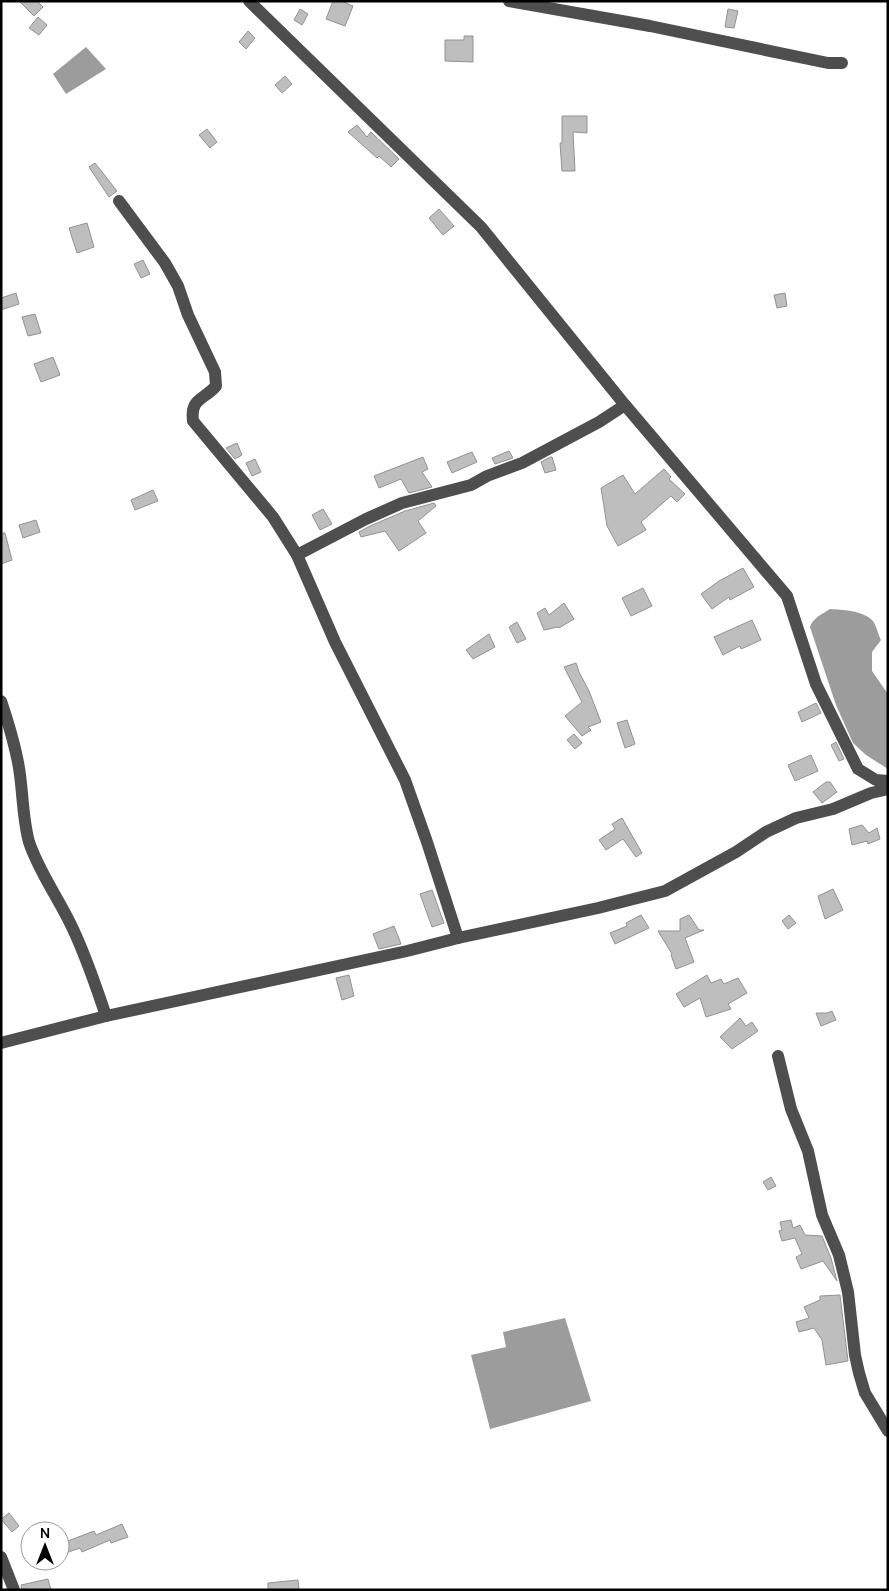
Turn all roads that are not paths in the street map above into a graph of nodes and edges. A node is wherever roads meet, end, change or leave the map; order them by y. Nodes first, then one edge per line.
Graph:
1 (249, 1) edge
2 (509, 1) edge
3 (842, 64) dead end
4 (119, 201) dead end
5 (625, 405) junction
6 (297, 554) junction
7 (1, 701) edge
8 (888, 781) edge
9 (888, 789) edge
10 (458, 938) junction
11 (106, 1016) junction
12 (1, 1042) edge
13 (778, 1056) dead end
14 (888, 1431) edge
15 (1, 1557) edge
16 (14, 1590) edge

1 - 5 street
2 - 3 street
4 - 6 street
5 - 6 street
5 - 8 street
6 - 10 street
7 - 11 street
9 - 10 street
10 - 11 street
11 - 12 street
13 - 14 street
15 - 16 street

